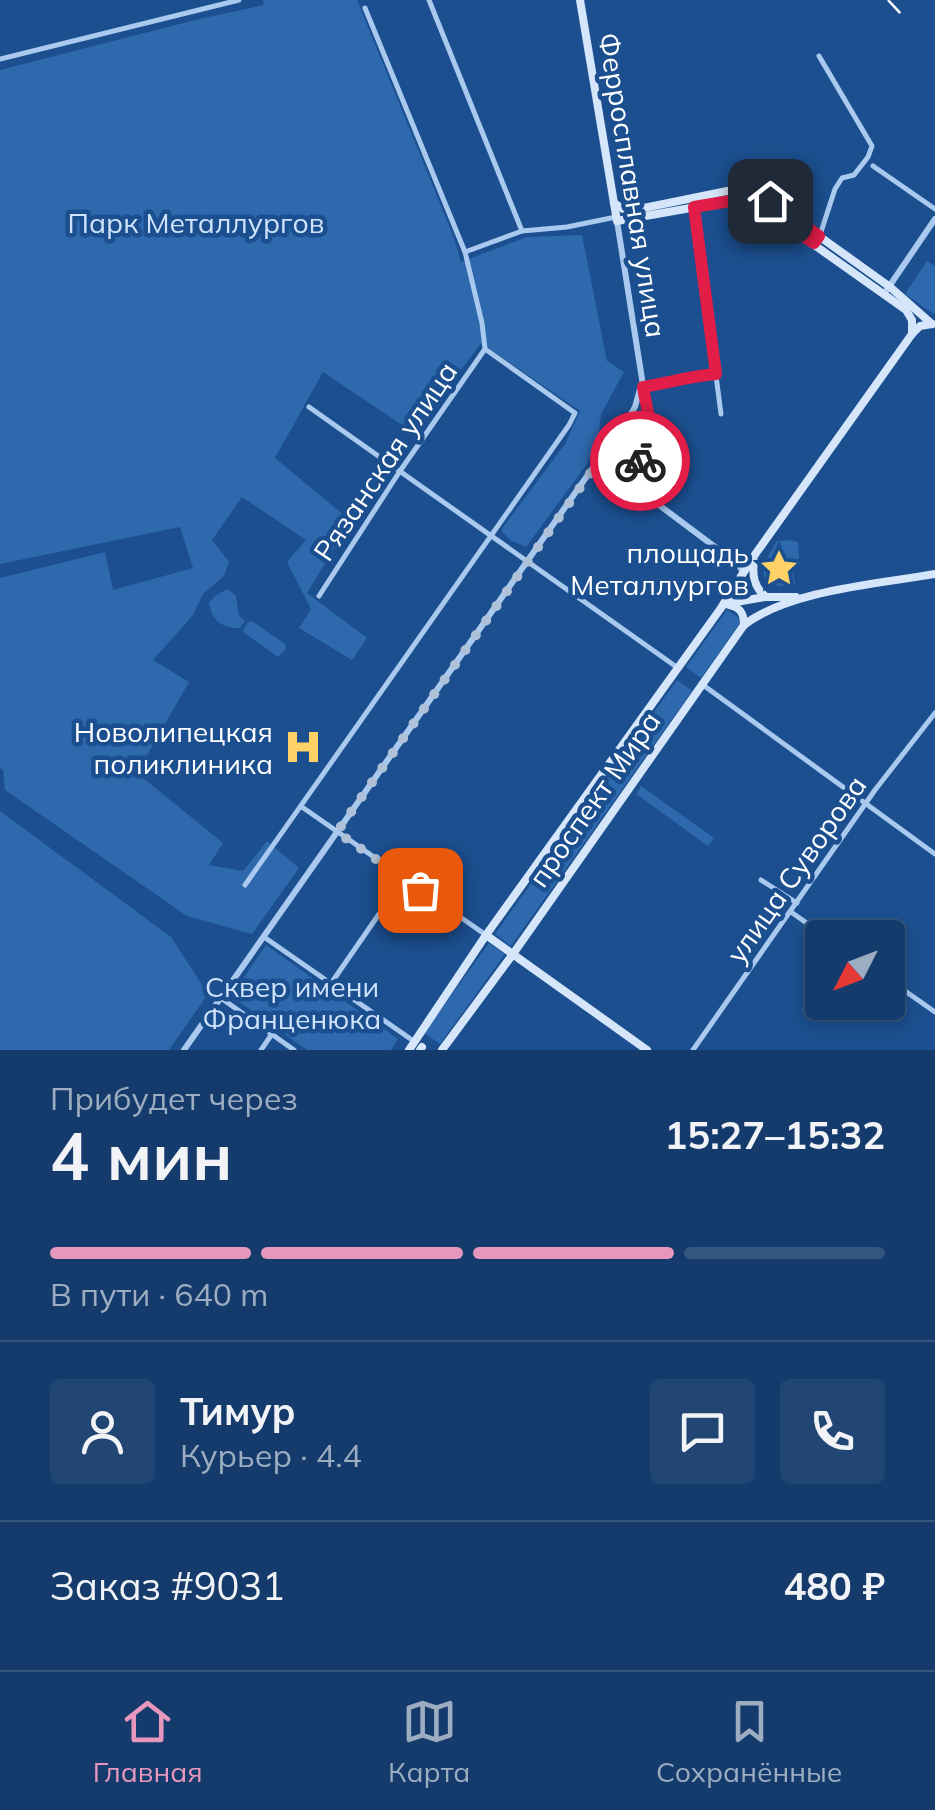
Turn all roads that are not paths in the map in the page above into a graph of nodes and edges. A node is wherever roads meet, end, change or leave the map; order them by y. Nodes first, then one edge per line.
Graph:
1 (239, 0) edge
2 (428, 0) edge
3 (580, 0) edge
4 (365, 8) dead end
5 (819, 56) dead end
6 (0, 59) edge
7 (873, 166) dead end
8 (614, 203) junction
9 (694, 207) junction
10 (935, 209) edge
11 (616, 219) junction
12 (935, 220) edge
13 (522, 231) junction
14 (816, 239) junction
15 (464, 252) junction
16 (887, 290) junction
17 (906, 310) junction
18 (933, 325) edge
19 (912, 334) junction
20 (485, 349) junction
21 (716, 374) junction
22 (641, 378) junction
23 (643, 387) junction
24 (309, 407) dead end
25 (721, 414) dead end
26 (628, 420) junction
27 (648, 420) junction
28 (652, 442) junction
29 (606, 450) junction
30 (612, 470) junction
31 (400, 471) junction
32 (591, 472) junction
33 (661, 507) junction
34 (492, 536) junction
35 (754, 556) junction
36 (528, 561) junction
37 (741, 570) junction
38 (935, 574) edge
39 (756, 588) junction
40 (319, 596) dead end
41 (765, 596) junction
42 (801, 597) junction
43 (724, 604) junction
44 (783, 604) junction
45 (744, 624) junction
46 (678, 668) junction
47 (702, 684) junction
48 (935, 713) edge
49 (865, 805) junction
50 (302, 807) junction
51 (337, 832) junction
52 (935, 854) edge
53 (404, 878) junction
54 (762, 880) dead end
55 (245, 885) dead end
56 (797, 904) junction
57 (792, 912) junction
58 (805, 921) edge
59 (486, 935) junction
60 (264, 936) junction
61 (513, 954) junction
62 (331, 984) junction
63 (905, 991) edge
64 (221, 998) junction
65 (935, 1012) edge
66 (272, 1034) junction
67 (418, 1048) edge
68 (184, 1050) edge
69 (261, 1050) edge
70 (294, 1050) edge
71 (442, 1050) edge
72 (648, 1050) edge
73 (692, 1050) edge

1 - 6 street
2 - 13 street
3 - 8 main road, Ферросплавная улица
4 - 15 street
5 - 14 street
7 - 10 street
8 - 11 main road, Ферросплавная улица
8 - 14 main road
9 - 11 main road
9 - 14 main road
9 - 21 street
11 - 13 street
11 - 22 street, Ферросплавная улица
12 - 16 street
13 - 15 street
14 - 16 main road
15 - 20 street
16 - 17 main road
16 - 18 main road
17 - 18 main road
17 - 19 main road
18 - 19 main road
19 - 35 main road
20 - 31 street, Рязанская улица
20 - 34 street
21 - 23 street
21 - 25 street
22 - 23 street, Ферросплавная улица
22 - 26 street
23 - 27 street, Ферросплавная улица
24 - 31 street
26 - 27 street
26 - 29 street
27 - 28 street, Ферросплавная улица
28 - 30 street
28 - 33 street
29 - 30 street
29 - 32 street
30 - 32 street
30 - 33 street
31 - 34 street
31 - 40 street, Рязанская улица
32 - 36 street
33 - 37 street
34 - 36 street
34 - 50 street
35 - 37 main road, проспект Мира
35 - 39 main road
36 - 46 street
36 - 51 street
37 - 39 main road
37 - 43 main road, проспект Мира
38 - 42 main road
39 - 41 main road
41 - 42 main road
41 - 43 main road
41 - 44 main road
42 - 44 main road, проспект Мира
43 - 45 main road
43 - 46 main road, проспект Мира
44 - 45 main road, проспект Мира
45 - 47 main road, проспект Мира
46 - 59 main road, проспект Мира
47 - 49 street
47 - 61 main road, проспект Мира
48 - 49 street, улица Суворова
49 - 52 street
49 - 56 street, улица Суворова
50 - 51 street
50 - 55 street
51 - 53 street
51 - 60 street
53 - 59 street
53 - 62 street
54 - 56 street
56 - 57 street, улица Суворова
57 - 58 street
57 - 73 street, улица Суворова
59 - 61 main road
59 - 67 main road, проспект Мира
60 - 62 street
60 - 64 street
61 - 71 main road, проспект Мира
61 - 72 main road
62 - 67 street
63 - 65 street
64 - 66 street
64 - 68 street
66 - 69 street
66 - 70 street

